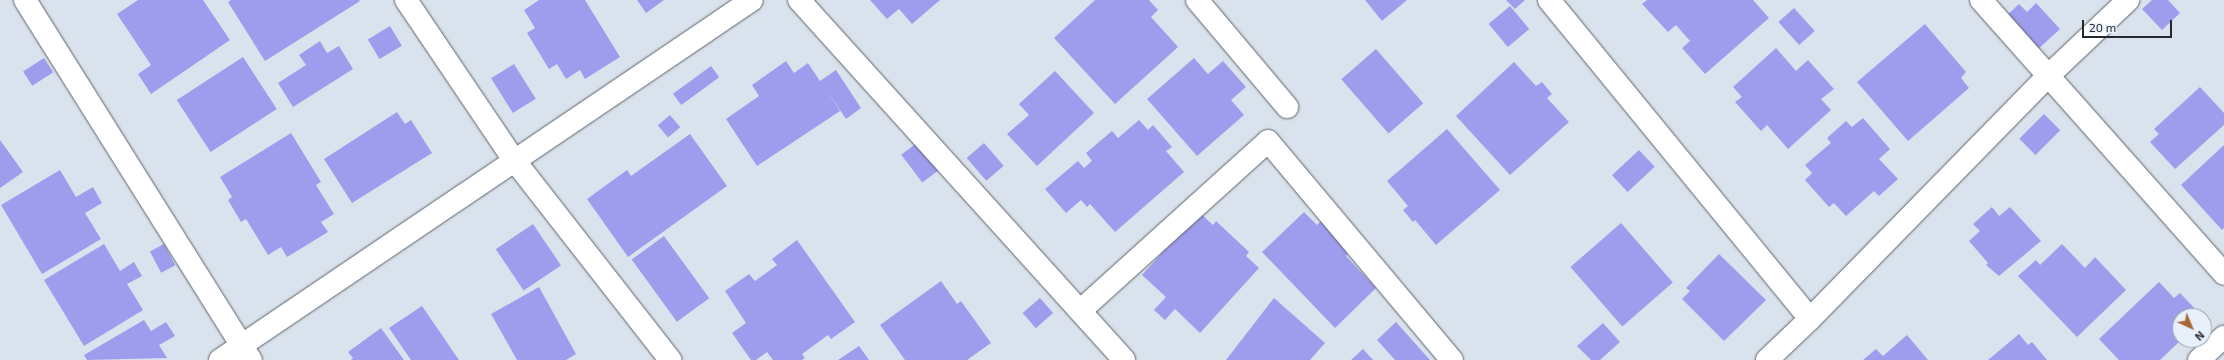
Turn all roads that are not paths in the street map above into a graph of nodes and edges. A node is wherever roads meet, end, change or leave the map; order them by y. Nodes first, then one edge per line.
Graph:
1 (26, 0) edge
2 (406, 0) edge
3 (752, 0) edge
4 (799, 0) edge
5 (1197, 0) edge
6 (1549, 0) edge
7 (1981, 0) edge
8 (2128, 0) edge
9 (2047, 77) junction
10 (1287, 107) dead end
11 (514, 160) junction
12 (2224, 274) edge
13 (1080, 311) junction
14 (1810, 319) junction
15 (2224, 337) edge
16 (245, 352) edge
17 (220, 360) edge
18 (670, 360) edge
19 (1124, 360) edge
20 (1452, 360) edge
21 (1767, 360) edge
22 (2199, 360) edge

1 - 16 street
2 - 11 street
3 - 11 street
4 - 13 street
5 - 10 street
6 - 14 street
7 - 9 street
8 - 9 street
9 - 12 street
9 - 14 street
11 - 16 street
11 - 18 street
13 - 19 street
13 - 20 street
14 - 21 street
15 - 22 street
16 - 17 street

